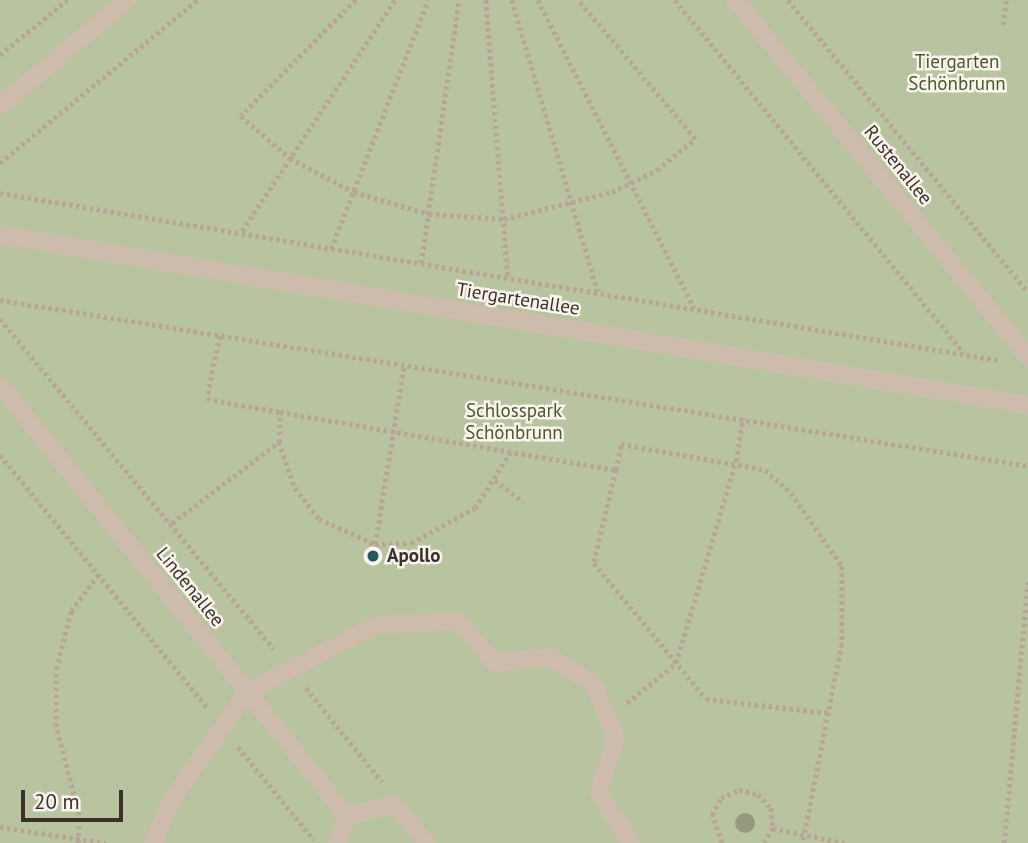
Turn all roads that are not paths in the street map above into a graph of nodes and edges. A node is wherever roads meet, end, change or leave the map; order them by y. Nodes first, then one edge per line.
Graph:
1 (127, 0) edge
2 (735, 0) edge
3 (0, 106) edge
4 (0, 223) edge
5 (0, 237) edge
6 (1028, 357) edge
7 (0, 385) edge
8 (1028, 405) edge
9 (247, 692) junction
10 (346, 816) junction
11 (153, 843) edge
12 (337, 843) edge
13 (426, 843) edge
14 (631, 843) edge

1 - 3 street
2 - 6 street, Rustenallee
4 - 5 street
5 - 8 street, Tiergartenallee
7 - 9 street, Lindenallee
9 - 10 street, Lindenallee
9 - 11 street
9 - 14 street
10 - 12 street
10 - 13 street

